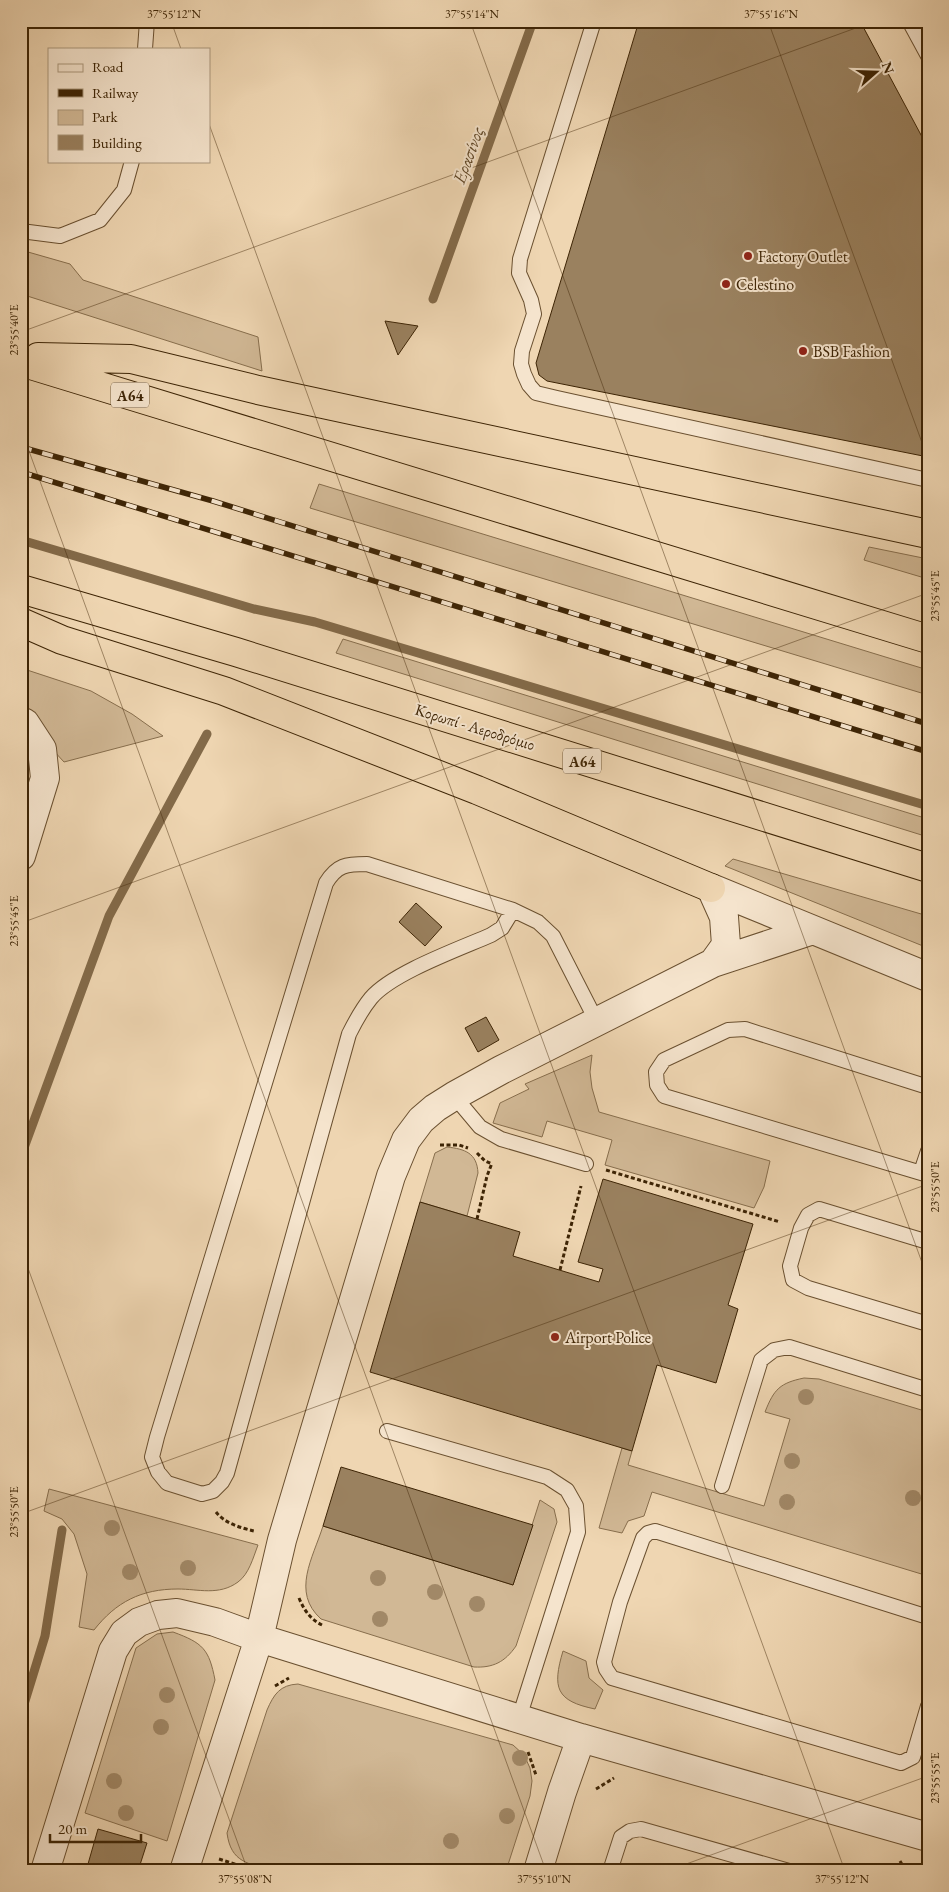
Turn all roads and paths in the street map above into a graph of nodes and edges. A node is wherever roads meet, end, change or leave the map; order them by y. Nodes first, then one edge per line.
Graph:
1 (147, 21) edge
2 (594, 21) edge
3 (909, 21) edge
4 (146, 48) edge
5 (928, 56) edge
6 (132, 162) edge
7 (21, 231) edge
8 (21, 357) edge
9 (21, 362) edge
10 (928, 480) edge
11 (928, 534) edge
12 (21, 588) edge
13 (21, 622) edge
14 (928, 639) edge
15 (21, 721) edge
16 (21, 856) edge
17 (928, 868) edge
18 (711, 888) junction
19 (513, 910) junction
20 (813, 930) junction
21 (713, 963) junction
22 (928, 978) edge
23 (597, 1022) junction
24 (928, 1087) edge
25 (454, 1096) junction
26 (501, 1139) junction
27 (928, 1151) edge
28 (586, 1164) junction
29 (924, 1173) edge
30 (477, 1219) dead end
31 (801, 1228) junction
32 (928, 1242) edge
33 (560, 1270) dead end
34 (928, 1324) edge
35 (928, 1390) edge
36 (387, 1431) dead end
37 (722, 1486) dead end
38 (202, 1494) junction
39 (258, 1532) dead end
40 (928, 1617) edge
41 (259, 1638) junction
42 (296, 1676) dead end
43 (268, 1691) dead end
44 (928, 1706) edge
45 (519, 1718) junction
46 (581, 1738) junction
47 (523, 1746) dead end
48 (537, 1783) dead end
49 (928, 1837) edge
50 (188, 1860) edge
51 (45, 1871) edge
52 (257, 1871) edge
53 (538, 1871) edge
54 (610, 1871) edge
55 (789, 1871) edge

1 - 4 lane
2 - 10 lane
3 - 5 lane
6 - 7 lane
8 - 11 highway
9 - 14 highway, Α64
12 - 17 highway, Κορωπί - Αεροδρόμιο / Α64
13 - 18 highway
15 - 16 street
18 - 20 street
18 - 21 street
19 - 23 lane
19 - 38 lane
19 - 38 lane
20 - 21 street
20 - 22 street
21 - 23 street
23 - 25 street
24 - 29 lane
25 - 26 lane
25 - 41 street
26 - 28 lane
26 - 30 path
27 - 29 lane
28 - 31 path
28 - 33 path
31 - 32 lane
31 - 34 lane
35 - 37 lane
36 - 45 lane
38 - 39 path
40 - 44 lane
41 - 45 street
41 - 50 street
41 - 51 street
42 - 43 path
45 - 46 street
46 - 49 street
46 - 53 street
47 - 48 path
50 - 52 path
54 - 55 lane

